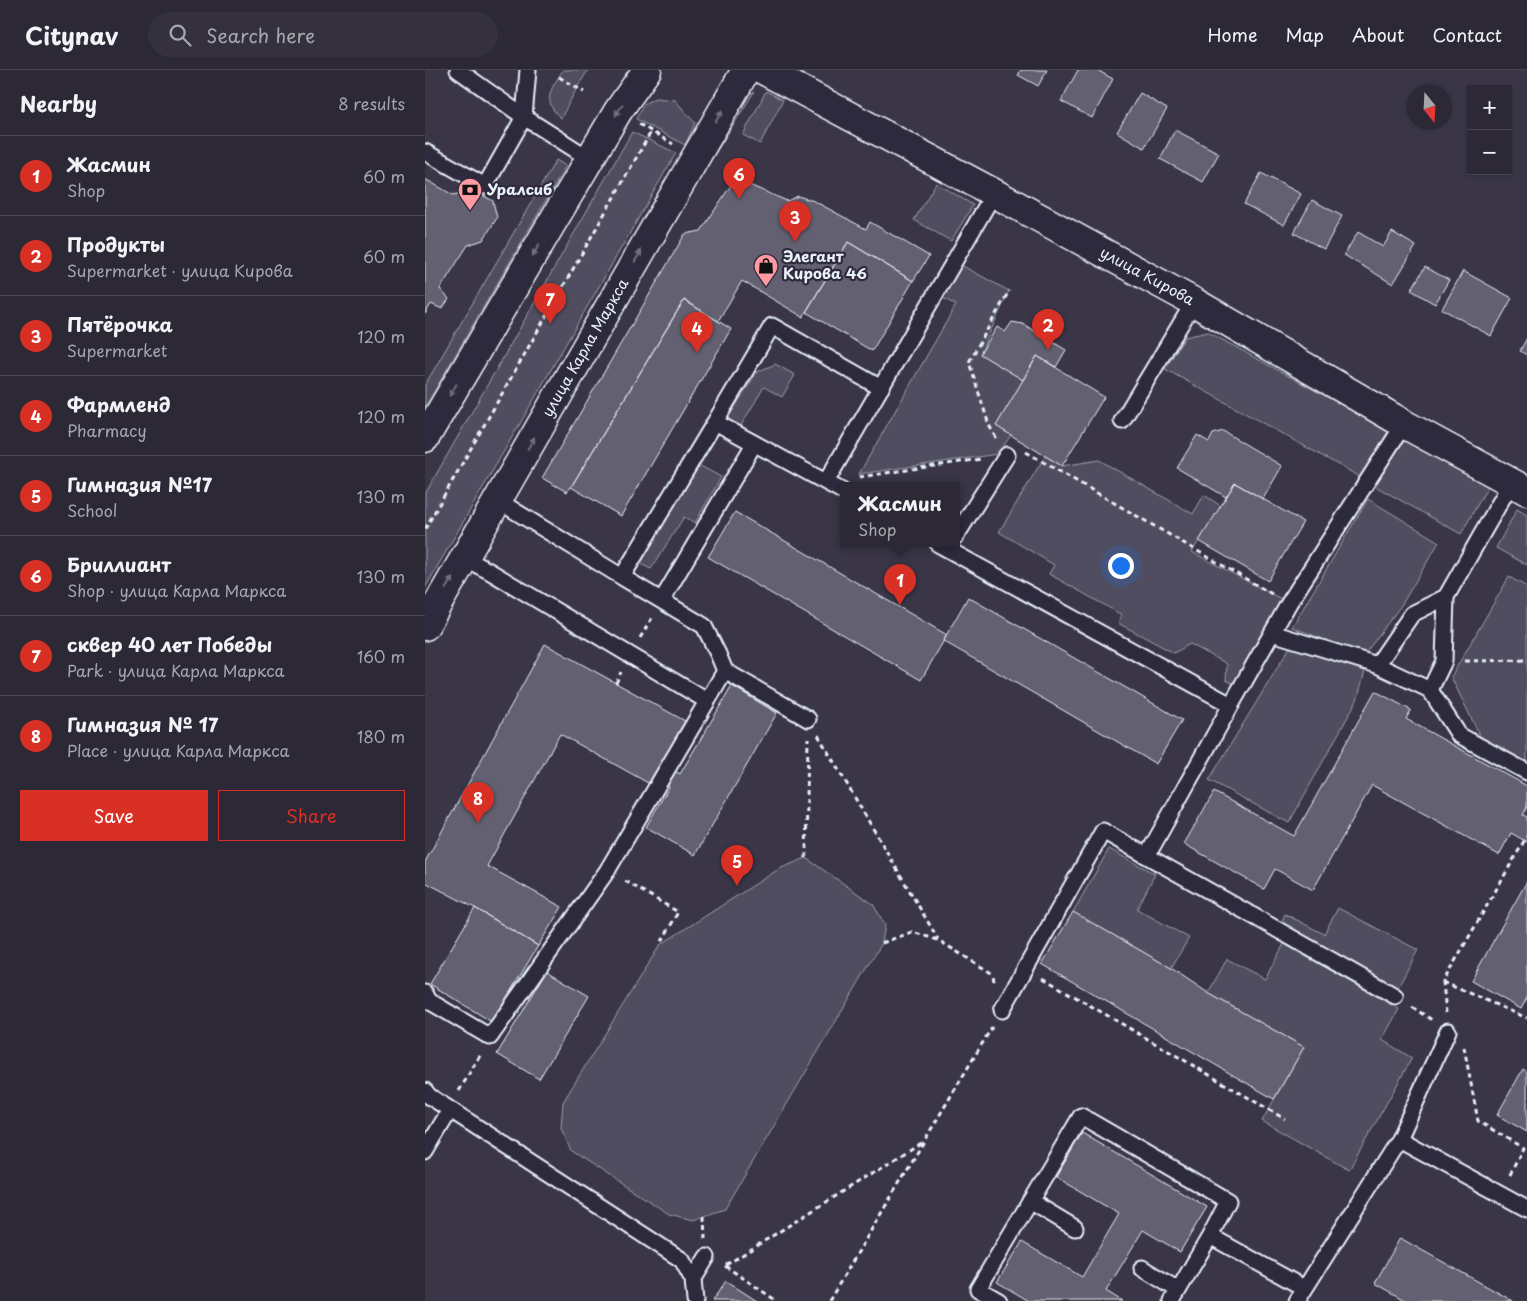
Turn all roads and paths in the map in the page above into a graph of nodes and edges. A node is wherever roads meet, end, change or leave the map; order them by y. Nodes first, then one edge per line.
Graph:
1 (458, 70) edge
2 (528, 70) edge
3 (647, 70) edge
4 (746, 70) edge
5 (763, 70) edge
6 (559, 77) dead end
7 (584, 92) dead end
8 (618, 111) junction
9 (524, 117) junction
10 (651, 132) junction
11 (673, 144) dead end
12 (425, 152) edge
13 (590, 159) junction
14 (994, 193) junction
15 (1009, 291) dead end
16 (1194, 302) junction
17 (881, 388) junction
18 (1122, 421) dead end
19 (715, 422) junction
20 (1404, 424) junction
21 (425, 438) edge
22 (754, 444) junction
23 (1007, 455) junction
24 (826, 482) junction
25 (1519, 487) edge
26 (840, 490) edge
27 (497, 500) junction
28 (425, 529) edge
29 (960, 530) edge
30 (948, 547) edge
31 (464, 558) junction
32 (622, 576) junction
33 (1446, 596) junction
34 (662, 600) junction
35 (1289, 603) junction
36 (425, 626) edge
37 (1272, 634) junction
38 (1527, 660) edge
39 (1444, 661) junction
40 (1377, 665) junction
41 (725, 671) junction
42 (1430, 690) junction
43 (707, 701) junction
44 (1231, 705) junction
45 (809, 719) junction
46 (1527, 772) edge
47 (1527, 836) edge
48 (1147, 856) junction
49 (806, 858) dead end
50 (607, 871) junction
51 (938, 940) junction
52 (882, 943) dead end
53 (660, 945) dead end
54 (1025, 967) junction
55 (1443, 982) junction
56 (425, 993) edge
57 (1395, 996) joint
58 (1002, 1010) junction
59 (1527, 1018) edge
60 (1448, 1031) junction
61 (473, 1068) dead end
62 (425, 1091) edge
63 (450, 1110) junction
64 (1285, 1119) dead end
65 (1399, 1139) junction
66 (923, 1141) junction
67 (425, 1152) edge
68 (1500, 1194) junction
69 (1030, 1201) junction
70 (1527, 1209) edge
71 (703, 1216) dead end
72 (1075, 1228) dead end
73 (1210, 1236) junction
74 (707, 1257) joint
75 (725, 1266) junction
76 (1142, 1268) dead end
77 (721, 1270) dead end
78 (693, 1280) junction
79 (1175, 1295) edge
80 (1300, 1295) edge
81 (695, 1301) edge
82 (777, 1301) edge
83 (829, 1301) edge
84 (999, 1301) edge

1 - 9 lane
2 - 9 lane
3 -> 8 street
27 -> 4 street, улица Карла Маркса
5 - 14 street, улица Кирова
6 - 7 path
8 - 10 path
8 - 13 street
9 - 12 lane
9 - 13 lane
10 - 11 path
10 - 28 path
13 -> 21 street
14 - 16 street, улица Кирова
14 - 17 lane
15 - 23 path
16 - 18 lane
16 - 20 street, улица Кирова
17 - 19 lane
17 - 24 lane
19 - 22 lane
19 - 32 lane
20 - 25 street, улица Кирова
20 - 35 lane
22 - 24 lane
22 - 34 lane
23 - 24 path
23 - 29 lane
23 - 35 path
24 - 26 lane
25 - 33 lane
27 - 31 street, улица Карла Маркса
27 - 32 lane
30 - 44 lane
36 -> 31 street, улица Карла Маркса
31 - 43 lane
32 - 34 lane
33 - 39 lane
33 - 40 lane
34 - 41 lane
35 - 37 lane
37 - 40 lane
37 - 44 lane
38 - 39 path
39 - 42 lane
40 - 42 lane
41 - 43 lane
41 - 45 lane
42 - 46 lane
43 - 50 lane
44 - 48 lane
45 - 49 path
45 - 51 path
47 - 55 path
48 - 54 lane
48 - 57 lane
50 - 53 path
50 - 56 lane
51 - 52 path
51 - 58 path
54 - 58 lane
54 - 64 path
55 - 59 path
55 - 60 path
57 - 60 path
58 - 66 path
60 - 65 lane
60 - 68 path
61 - 63 path
62 - 63 lane
63 - 67 lane
63 - 78 lane
65 - 68 lane
65 - 80 lane
66 - 75 path
66 - 83 path
68 - 70 lane
69 - 72 lane
69 - 73 lane
69 - 84 lane
71 - 74 path
73 - 79 lane
73 - 80 lane
74 - 78 lane
75 - 77 path
75 - 82 path
76 - 79 lane
78 - 81 lane

